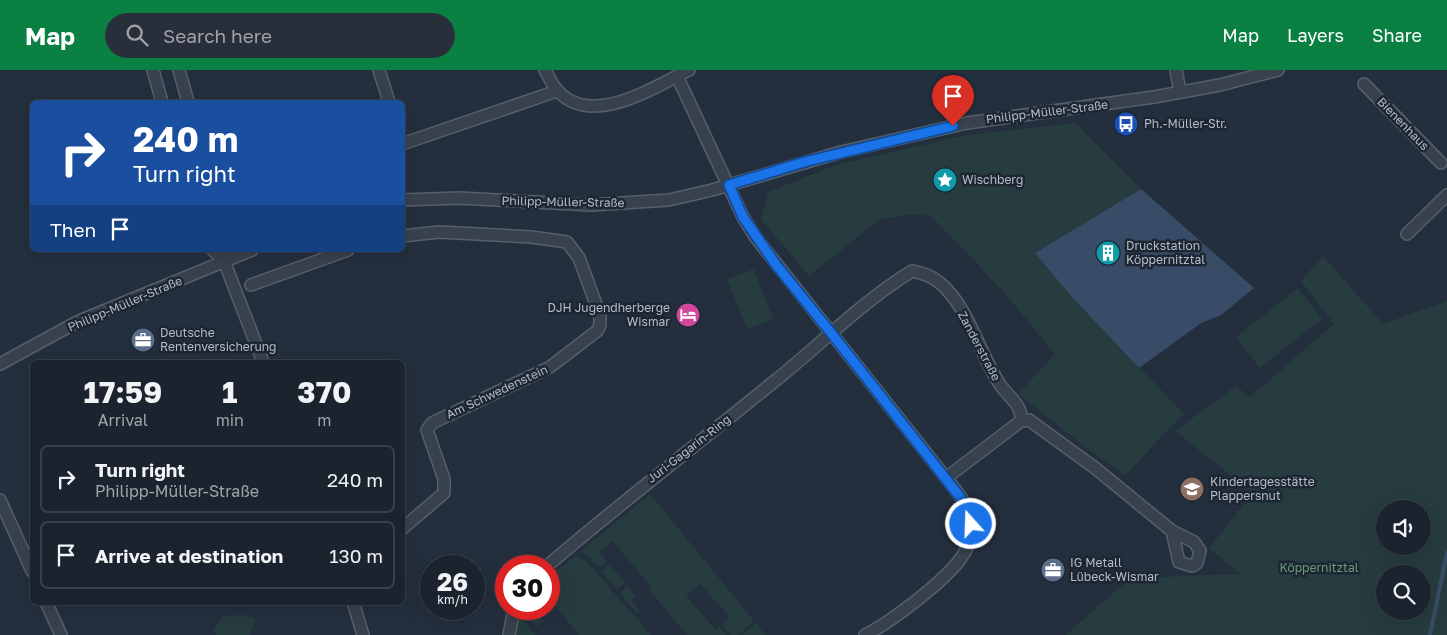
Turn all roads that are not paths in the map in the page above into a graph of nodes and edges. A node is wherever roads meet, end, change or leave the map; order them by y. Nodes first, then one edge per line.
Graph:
1 (153, 70) edge
2 (179, 70) edge
3 (379, 70) edge
4 (545, 70) edge
5 (689, 70) edge
6 (1176, 70) edge
7 (1278, 70) edge
8 (677, 76) junction
9 (1364, 84) dead end
10 (557, 91) junction
11 (1180, 92) junction
12 (161, 100) edge
13 (187, 100) edge
14 (388, 100) edge
15 (405, 143) edge
16 (1445, 163) edge
17 (729, 185) junction
18 (1447, 195) edge
19 (405, 200) edge
20 (1407, 234) dead end
21 (405, 236) edge
22 (243, 252) edge
23 (343, 252) edge
24 (224, 256) edge
25 (255, 284) dead end
26 (832, 334) junction
27 (262, 360) edge
28 (0, 364) edge
29 (1021, 421) junction
30 (946, 478) junction
31 (0, 500) edge
32 (405, 526) edge
33 (1172, 531) dead end
34 (560, 555) edge
35 (30, 567) edge
36 (47, 605) edge
37 (354, 605) edge
38 (512, 620) edge
39 (61, 635) edge
40 (363, 635) edge
41 (509, 635) edge
42 (865, 635) edge

1 - 12 street
2 - 13 street
3 - 14 street
4 - 10 street
5 - 8 street
6 - 11 street
7 - 11 street, Philipp-Müller-Straße
8 - 10 street
8 - 17 street
9 - 16 street, Bienenhaus
10 - 15 street
11 - 17 street, Philipp-Müller-Straße
17 - 19 street, Philipp-Müller-Straße
17 - 26 street
18 - 20 street
21 - 32 street, Am Schwedenstein
22 - 24 street, Philipp-Müller-Straße
23 - 25 street
24 - 27 street
24 - 28 street, Philipp-Müller-Straße
26 - 29 street, Zanderstraße
26 - 30 street
26 - 34 street, Juri-Gagarin-Ring
29 - 30 street
29 - 33 street
30 - 42 street
31 - 35 street
36 - 39 street
37 - 40 street
38 - 41 street

